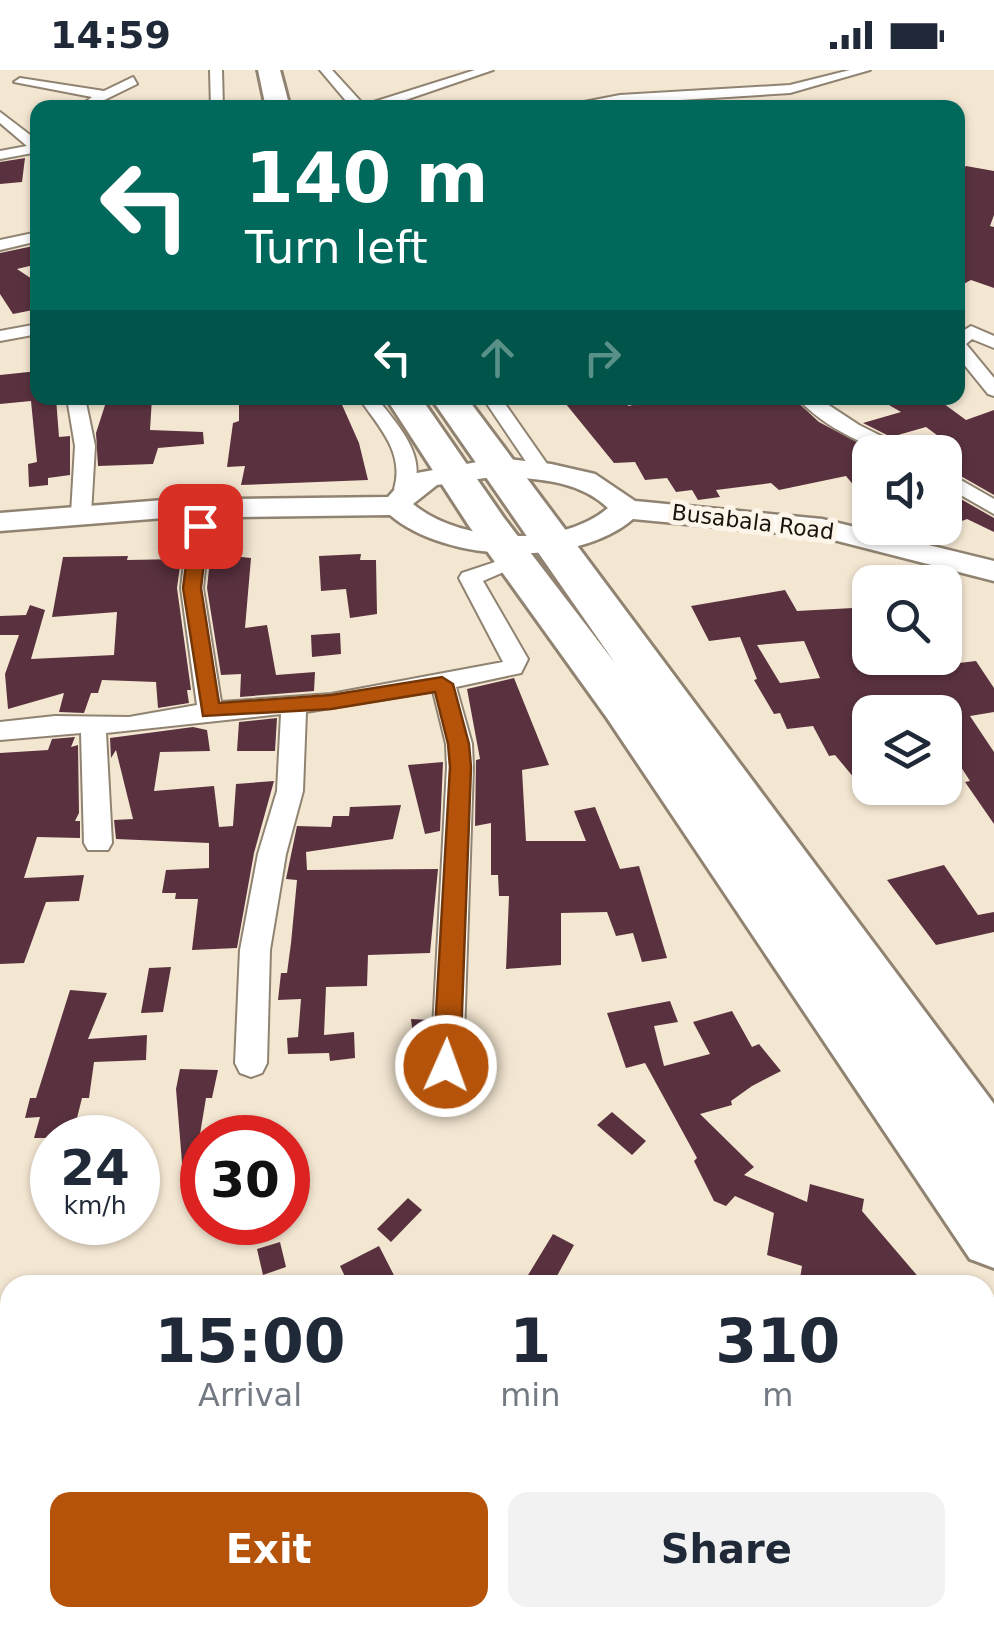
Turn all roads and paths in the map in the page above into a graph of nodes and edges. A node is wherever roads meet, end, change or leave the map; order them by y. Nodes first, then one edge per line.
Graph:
1 (33, 70) edge
2 (216, 70) edge
3 (252, 70) edge
4 (269, 70) edge
5 (326, 70) edge
6 (487, 70) edge
7 (864, 70) edge
8 (15, 79) edge
9 (133, 81) dead end
10 (105, 95) junction
11 (95, 100) edge
12 (218, 100) edge
13 (258, 100) edge
14 (276, 100) edge
15 (352, 100) edge
16 (393, 100) edge
17 (613, 100) edge
18 (0, 116) edge
19 (30, 124) edge
20 (20, 133) junction
21 (30, 142) edge
22 (30, 149) edge
23 (0, 155) edge
24 (30, 238) edge
25 (0, 245) edge
26 (30, 330) edge
27 (0, 336) edge
28 (965, 337) edge
29 (994, 343) edge
30 (965, 353) edge
31 (994, 390) edge
32 (77, 405) edge
33 (373, 405) edge
34 (409, 405) edge
35 (454, 405) edge
36 (497, 405) edge
37 (816, 405) edge
38 (865, 435) edge
39 (500, 468) junction
40 (542, 471) junction
41 (454, 473) junction
42 (962, 487) edge
43 (401, 498) junction
44 (202, 508) junction
45 (994, 508) edge
46 (626, 509) junction
47 (81, 514) junction
48 (0, 522) edge
49 (523, 548) junction
50 (994, 571) edge
51 (442, 684) junction
52 (294, 704) junction
53 (210, 711) junction
54 (93, 725) junction
55 (0, 731) edge
56 (98, 843) dead end
57 (251, 1063) dead end
58 (446, 1066) dead end
59 (994, 1155) edge
60 (994, 1236) edge

1 - 8 street
2 - 12 street
3 - 13 highway
4 - 14 highway
5 - 15 street
6 - 16 street
7 - 17 street
8 - 10 street
9 - 10 street
10 - 11 street
18 - 20 street
19 - 20 street
20 - 21 street
22 - 23 street
24 - 25 street
26 - 27 street
28 - 29 street
30 - 31 street
32 - 47 street
33 - 43 street
34 - 41 highway
35 - 39 highway
36 - 40 street
37 - 38 street
39 - 40 street
39 - 41 street
39 - 49 highway
40 - 46 street
41 - 43 street
41 - 49 highway
42 - 45 street
43 - 44 street
43 - 49 street
44 - 47 street
44 - 53 street
46 - 49 street
46 - 50 street, Busabala Road
47 - 48 street
49 - 51 street
49 - 59 highway
49 - 60 highway
51 - 52 street
51 - 58 street
52 - 53 street
52 - 57 street
53 - 54 street
54 - 55 street
54 - 56 street

